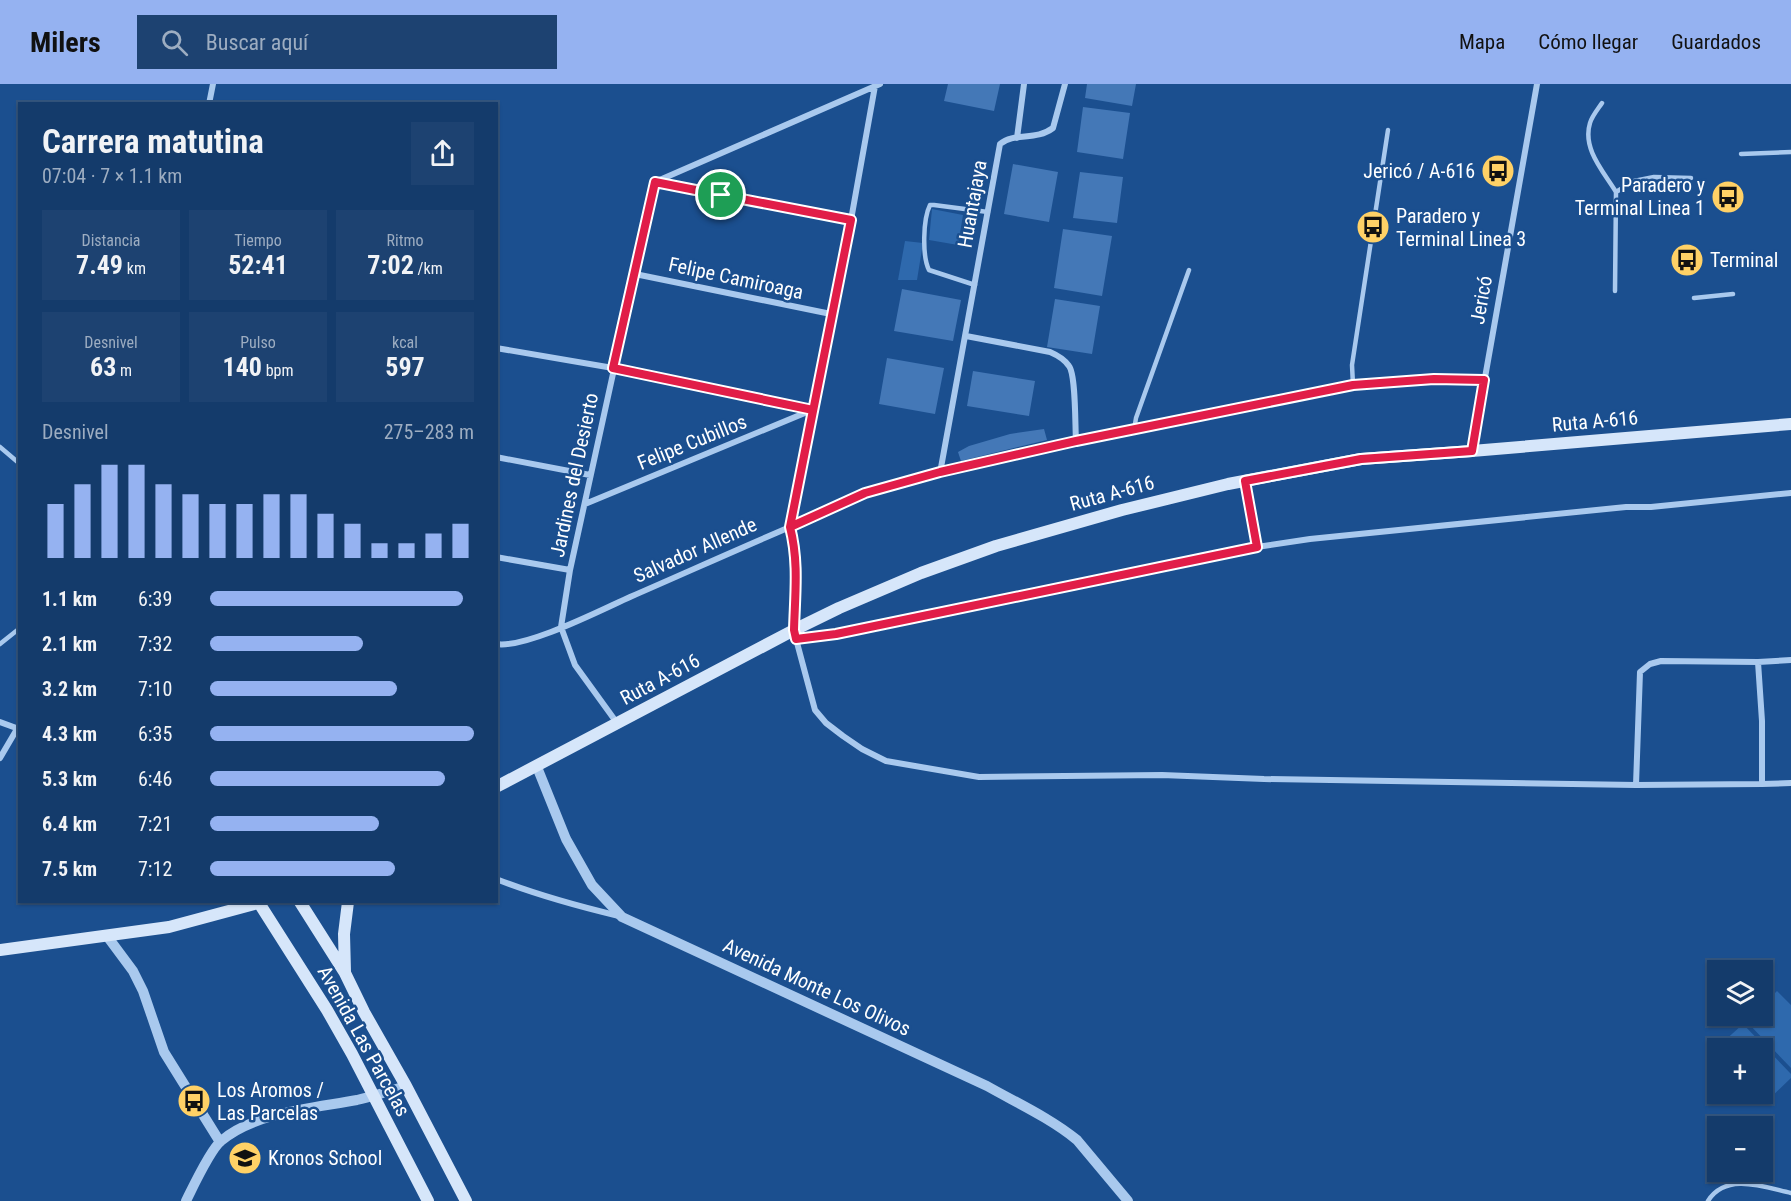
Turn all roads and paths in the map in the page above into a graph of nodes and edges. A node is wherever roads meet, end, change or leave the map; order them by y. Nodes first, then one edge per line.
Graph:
1 (213, 84) edge
2 (1024, 84) edge
3 (1065, 84) edge
4 (1537, 84) edge
5 (878, 85) edge
6 (209, 102) edge
7 (1602, 103) dead end
8 (1388, 130) dead end
9 (1017, 138) junction
10 (1791, 153) edge
11 (1741, 154) dead end
12 (1691, 178) dead end
13 (655, 182) junction
14 (1616, 192) junction
15 (988, 212) junction
16 (851, 220) junction
17 (1189, 270) dead end
18 (635, 274) junction
19 (975, 285) junction
20 (1615, 291) dead end
21 (1733, 294) dead end
22 (1695, 298) dead end
23 (831, 314) junction
24 (966, 336) junction
25 (498, 348) edge
26 (613, 368) junction
27 (1484, 380) junction
28 (1353, 385) junction
29 (813, 410) junction
30 (1791, 424) edge
31 (1134, 430) junction
32 (1076, 441) junction
33 (0, 447) edge
34 (1472, 451) junction
35 (498, 457) edge
36 (18, 462) edge
37 (940, 472) junction
38 (590, 474) junction
39 (1245, 481) junction
40 (1791, 493) edge
41 (585, 504) junction
42 (790, 527) junction
43 (1257, 547) junction
44 (498, 557) edge
45 (570, 570) junction
46 (561, 627) junction
47 (18, 630) edge
48 (795, 635) junction
49 (0, 644) edge
50 (498, 644) edge
51 (1791, 660) edge
52 (1758, 662) junction
53 (0, 722) edge
54 (618, 723) junction
55 (18, 729) edge
56 (0, 758) edge
57 (537, 767) junction
58 (1791, 783) edge
59 (1762, 784) junction
60 (1636, 785) junction
61 (498, 786) edge
62 (498, 880) edge
63 (256, 903) edge
64 (261, 903) edge
65 (301, 903) edge
66 (348, 903) edge
67 (622, 917) junction
68 (107, 936) junction
69 (0, 950) edge
70 (345, 973) junction
71 (406, 1086) junction
72 (374, 1096) junction
73 (220, 1142) junction
74 (1791, 1192) edge
75 (186, 1201) edge
76 (428, 1201) edge
77 (466, 1201) edge
78 (1128, 1201) edge
79 (1708, 1201) edge

1 - 6 street
2 - 9 street
3 - 9 street
4 - 27 street, Jericó
5 - 13 street
5 - 16 street
7 - 14 lane
8 - 28 lane
9 - 15 street, Huantajaya
10 - 11 lane
12 - 14 lane
13 - 16 street
13 - 18 street, Jardines del Desierto
14 - 20 lane
15 - 19 street, Huantajaya
15 - 19 lane
16 - 23 street
17 - 31 lane
18 - 23 street, Felipe Camiroaga
18 - 26 street, Jardines del Desierto
19 - 24 street, Huantajaya
21 - 22 lane
23 - 29 street
24 - 32 street
24 - 37 street, Huantajaya
25 - 26 street
26 - 29 street
26 - 38 street, Jardines del Desierto
27 - 28 street
27 - 34 street, Jericó
28 - 31 street
29 - 41 street, Felipe Cubillos
29 - 42 street
30 - 34 main road, Ruta A-616
31 - 32 street
32 - 37 street
33 - 36 lane
34 - 39 main road, Ruta A-616
35 - 38 street
37 - 42 street
38 - 41 street, Jardines del Desierto
39 - 43 street
39 - 48 main road, Ruta A-616
40 - 43 street
41 - 45 street, Jardines del Desierto
42 - 46 street, Salvador Allende
42 - 48 street
43 - 48 street
44 - 45 street
45 - 46 street, Jardines del Desierto
46 - 50 street, Salvador Allende
46 - 54 street
47 - 49 lane
48 - 54 main road, Ruta A-616
48 - 60 street
51 - 52 street
52 - 59 street
52 - 60 street
53 - 55 street
54 - 57 main road, Ruta A-616
55 - 56 street
57 - 61 main road, Ruta A-616
57 - 67 street, Avenida Monte Los Olivos
58 - 59 street
59 - 60 street
62 - 67 street
63 - 68 main road
64 - 72 main road, Avenida Las Parcelas
65 - 70 main road, Avenida Las Parcelas
66 - 70 main road
67 - 78 street, Avenida Monte Los Olivos
68 - 69 main road
68 - 73 street
70 - 71 main road, Avenida Las Parcelas
71 - 72 street
71 - 77 main road, Avenida Las Parcelas
72 - 73 street
72 - 76 main road, Avenida Las Parcelas
73 - 75 street
74 - 79 lane

